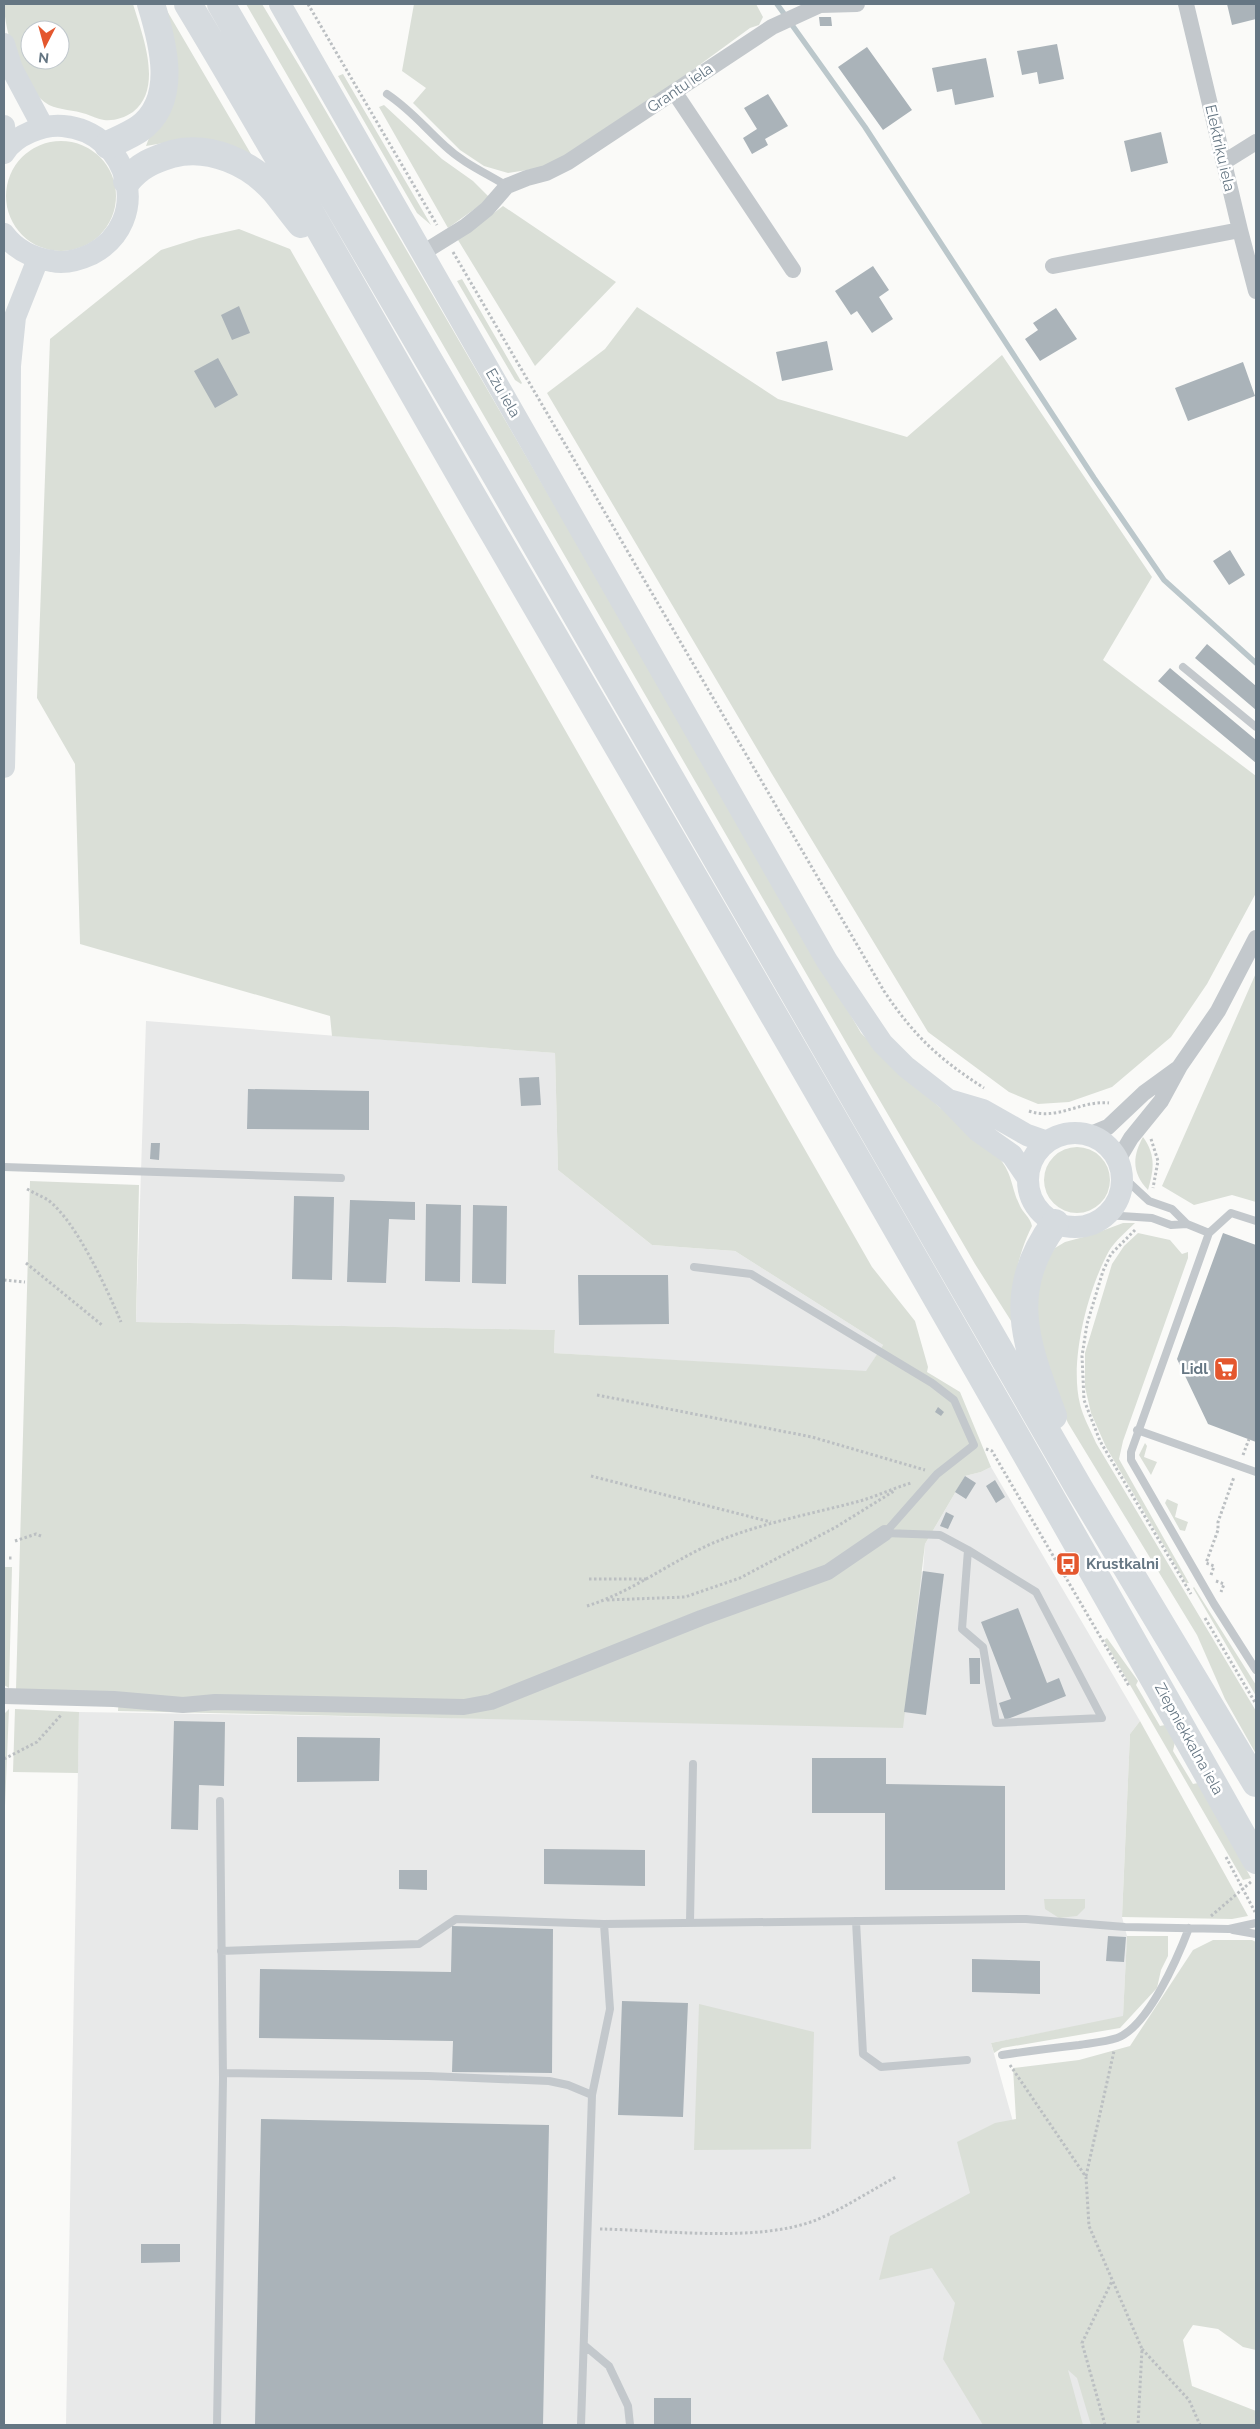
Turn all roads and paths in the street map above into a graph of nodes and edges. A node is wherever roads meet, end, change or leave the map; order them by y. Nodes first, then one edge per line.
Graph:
1 (151, 4) edge
2 (188, 4) edge
3 (221, 4) edge
4 (280, 4) edge
5 (308, 4) edge
6 (857, 4) edge
7 (1186, 4) edge
8 (4, 44) edge
9 (675, 93) junction
10 (387, 94) dead end
11 (43, 127) junction
12 (5, 142) edge
13 (1256, 142) edge
14 (108, 145) junction
15 (1224, 162) junction
16 (127, 181) junction
17 (507, 186) junction
18 (1240, 230) junction
19 (4, 234) edge
20 (446, 240) junction
21 (424, 252) junction
22 (38, 259) junction
23 (1053, 266) dead end
24 (793, 270) dead end
25 (344, 274) junction
26 (1256, 291) edge
27 (6, 559) edge
28 (1182, 667) dead end
29 (4, 726) edge
30 (1256, 727) edge
31 (4, 767) edge
32 (1256, 938) edge
33 (1180, 1066) junction
34 (991, 1092) dead end
35 (947, 1099) junction
36 (1113, 1104) dead end
37 (1022, 1108) dead end
38 (1091, 1134) junction
39 (1150, 1137) dead end
40 (1047, 1142) junction
41 (4, 1167) edge
42 (1120, 1168) junction
43 (1027, 1177) junction
44 (341, 1178) dead end
45 (27, 1189) dead end
46 (1152, 1192) dead end
47 (1106, 1215) junction
48 (1256, 1221) edge
49 (1055, 1223) junction
50 (1187, 1224) junction
51 (1209, 1233) junction
52 (26, 1263) dead end
53 (694, 1267) dead end
54 (4, 1280) edge
55 (25, 1282) dead end
56 (121, 1322) dead end
57 (102, 1325) dead end
58 (597, 1396) dead end
59 (1137, 1430) junction
60 (1249, 1439) dead end
61 (992, 1451) dead end
62 (1238, 1466) junction
63 (1256, 1472) edge
64 (937, 1474) junction
65 (591, 1476) dead end
66 (901, 1486) junction
67 (1079, 1488) junction
68 (772, 1522) junction
69 (885, 1533) junction
70 (41, 1536) dead end
71 (15, 1541) dead end
72 (968, 1550) junction
73 (9, 1558) dead end
74 (14, 1558) dead end
75 (589, 1579) dead end
76 (648, 1579) junction
77 (605, 1600) junction
78 (1214, 1604) junction
79 (587, 1606) dead end
80 (1256, 1670) edge
81 (1132, 1691) dead end
82 (4, 1696) edge
83 (72, 1699) junction
84 (4, 1759) edge
85 (693, 1764) dead end
86 (1256, 1783) edge
87 (220, 1801) dead end
88 (1223, 1853) dead end
89 (1256, 1860) edge
90 (1242, 1887) junction
91 (1256, 1914) edge
92 (856, 1921) junction
93 (690, 1922) junction
94 (1256, 1923) edge
95 (604, 1924) junction
96 (1189, 1928) junction
97 (1201, 1928) junction
98 (1229, 1928) junction
99 (1256, 1934) edge
100 (221, 1951) junction
101 (1117, 2038) junction
102 (1002, 2055) joint
103 (966, 2060) dead end
104 (223, 2073) junction
105 (592, 2094) junction
106 (896, 2177) dead end
107 (1086, 2177) junction
108 (587, 2229) junction
109 (1112, 2281) junction
110 (584, 2344) junction
111 (1142, 2349) junction
112 (217, 2425) edge
113 (580, 2425) edge
114 (630, 2425) edge
115 (1106, 2425) edge
116 (1138, 2425) edge
117 (1200, 2425) edge

1 - 14 highway
2 - 25 highway
3 - 67 highway
4 - 21 main road, Ežu iela
5 - 20 path
6 - 9 street, Grantu iela
7 - 15 street, Elektriķu iela
8 - 11 main road
9 - 17 street, Grantu iela
9 - 24 street
10 - 17 lane
11 - 12 main road
11 - 14 main road
13 - 15 street
14 - 16 main road
15 - 18 street, Elektriķu iela
16 - 22 main road
16 - 25 highway
17 - 20 street
18 - 23 street
18 - 26 street, Elektriķu iela
19 - 22 main road
20 - 21 street
20 - 34 path
21 - 35 main road, Ežu iela
22 - 27 main road
25 - 89 highway, Ziepniekkalna iela
27 - 29 main road
28 - 30 lane
29 - 31 main road
32 - 33 street
33 - 38 street
33 - 42 street
35 - 40 main road
35 - 43 main road
36 - 37 path
38 - 40 main road
38 - 42 main road
39 - 46 path
40 - 43 main road
41 - 44 lane
42 - 47 main road
42 - 50 lane
43 - 49 main road
45 - 56 path
47 - 49 main road
47 - 50 lane
48 - 51 lane
49 - 67 highway
50 - 51 lane
51 - 59 lane
52 - 57 path
53 - 64 lane
54 - 55 path
58 - 64 path
59 - 62 lane
59 - 78 lane
60 - 62 path
61 - 81 path
62 - 63 lane
62 - 78 path
64 - 66 path
64 - 69 lane
65 - 68 path
66 - 68 path
66 - 77 path
67 - 86 highway
68 - 76 path
69 - 72 lane
69 - 83 street
70 - 71 path
72 - 72 lane
73 - 74 path
75 - 76 path
76 - 77 path
77 - 79 path
78 - 80 lane
82 - 83 street
83 - 84 path
85 - 93 lane
87 - 100 lane
88 - 90 path
90 - 91 path
90 - 97 path
92 - 93 lane
92 - 96 lane
92 - 103 lane
93 - 95 lane
94 - 98 lane
95 - 100 lane
95 - 105 lane
96 - 97 lane
96 - 101 lane
97 - 98 lane
98 - 99 lane
100 - 104 lane
101 - 102 lane
101 - 107 path
102 - 107 path
104 - 105 lane
104 - 112 lane
105 - 108 lane
106 - 108 path
107 - 109 path
108 - 110 lane
109 - 111 path
109 - 115 path
110 - 113 lane
110 - 114 lane
111 - 116 path
111 - 117 path

